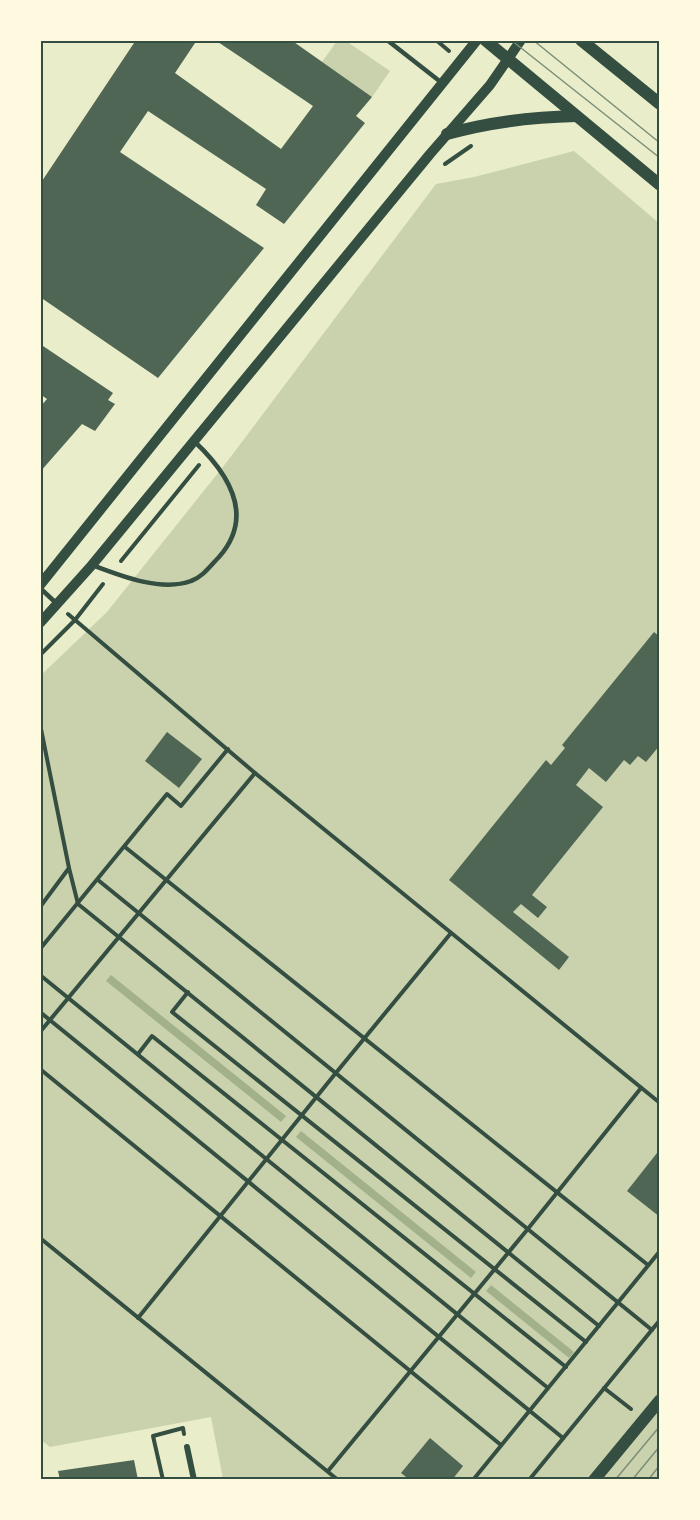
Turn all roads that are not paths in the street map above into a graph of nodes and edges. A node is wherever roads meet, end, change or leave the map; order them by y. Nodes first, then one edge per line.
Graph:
1 (387, 40) edge
2 (477, 40) edge
3 (485, 40) edge
4 (521, 40) edge
5 (581, 40) edge
6 (509, 60) junction
7 (443, 84) junction
8 (660, 104) edge
9 (576, 116) junction
10 (447, 134) junction
11 (660, 185) edge
12 (194, 441) junction
13 (92, 565) junction
14 (40, 587) edge
15 (58, 605) junction
16 (40, 623) edge
17 (660, 1400) edge
18 (187, 1447) dead end
19 (194, 1479) edge
20 (594, 1479) edge

1 - 7 lane
2 - 7 street
3 - 6 main road
4 - 6 street
5 - 8 main road
6 - 9 main road
6 - 10 street
7 - 14 street
9 - 10 main road
9 - 11 main road
10 - 12 street
12 - 13 street
12 - 13 lane
13 - 15 street
14 - 15 lane
15 - 16 street
17 - 20 main road
18 - 19 street

